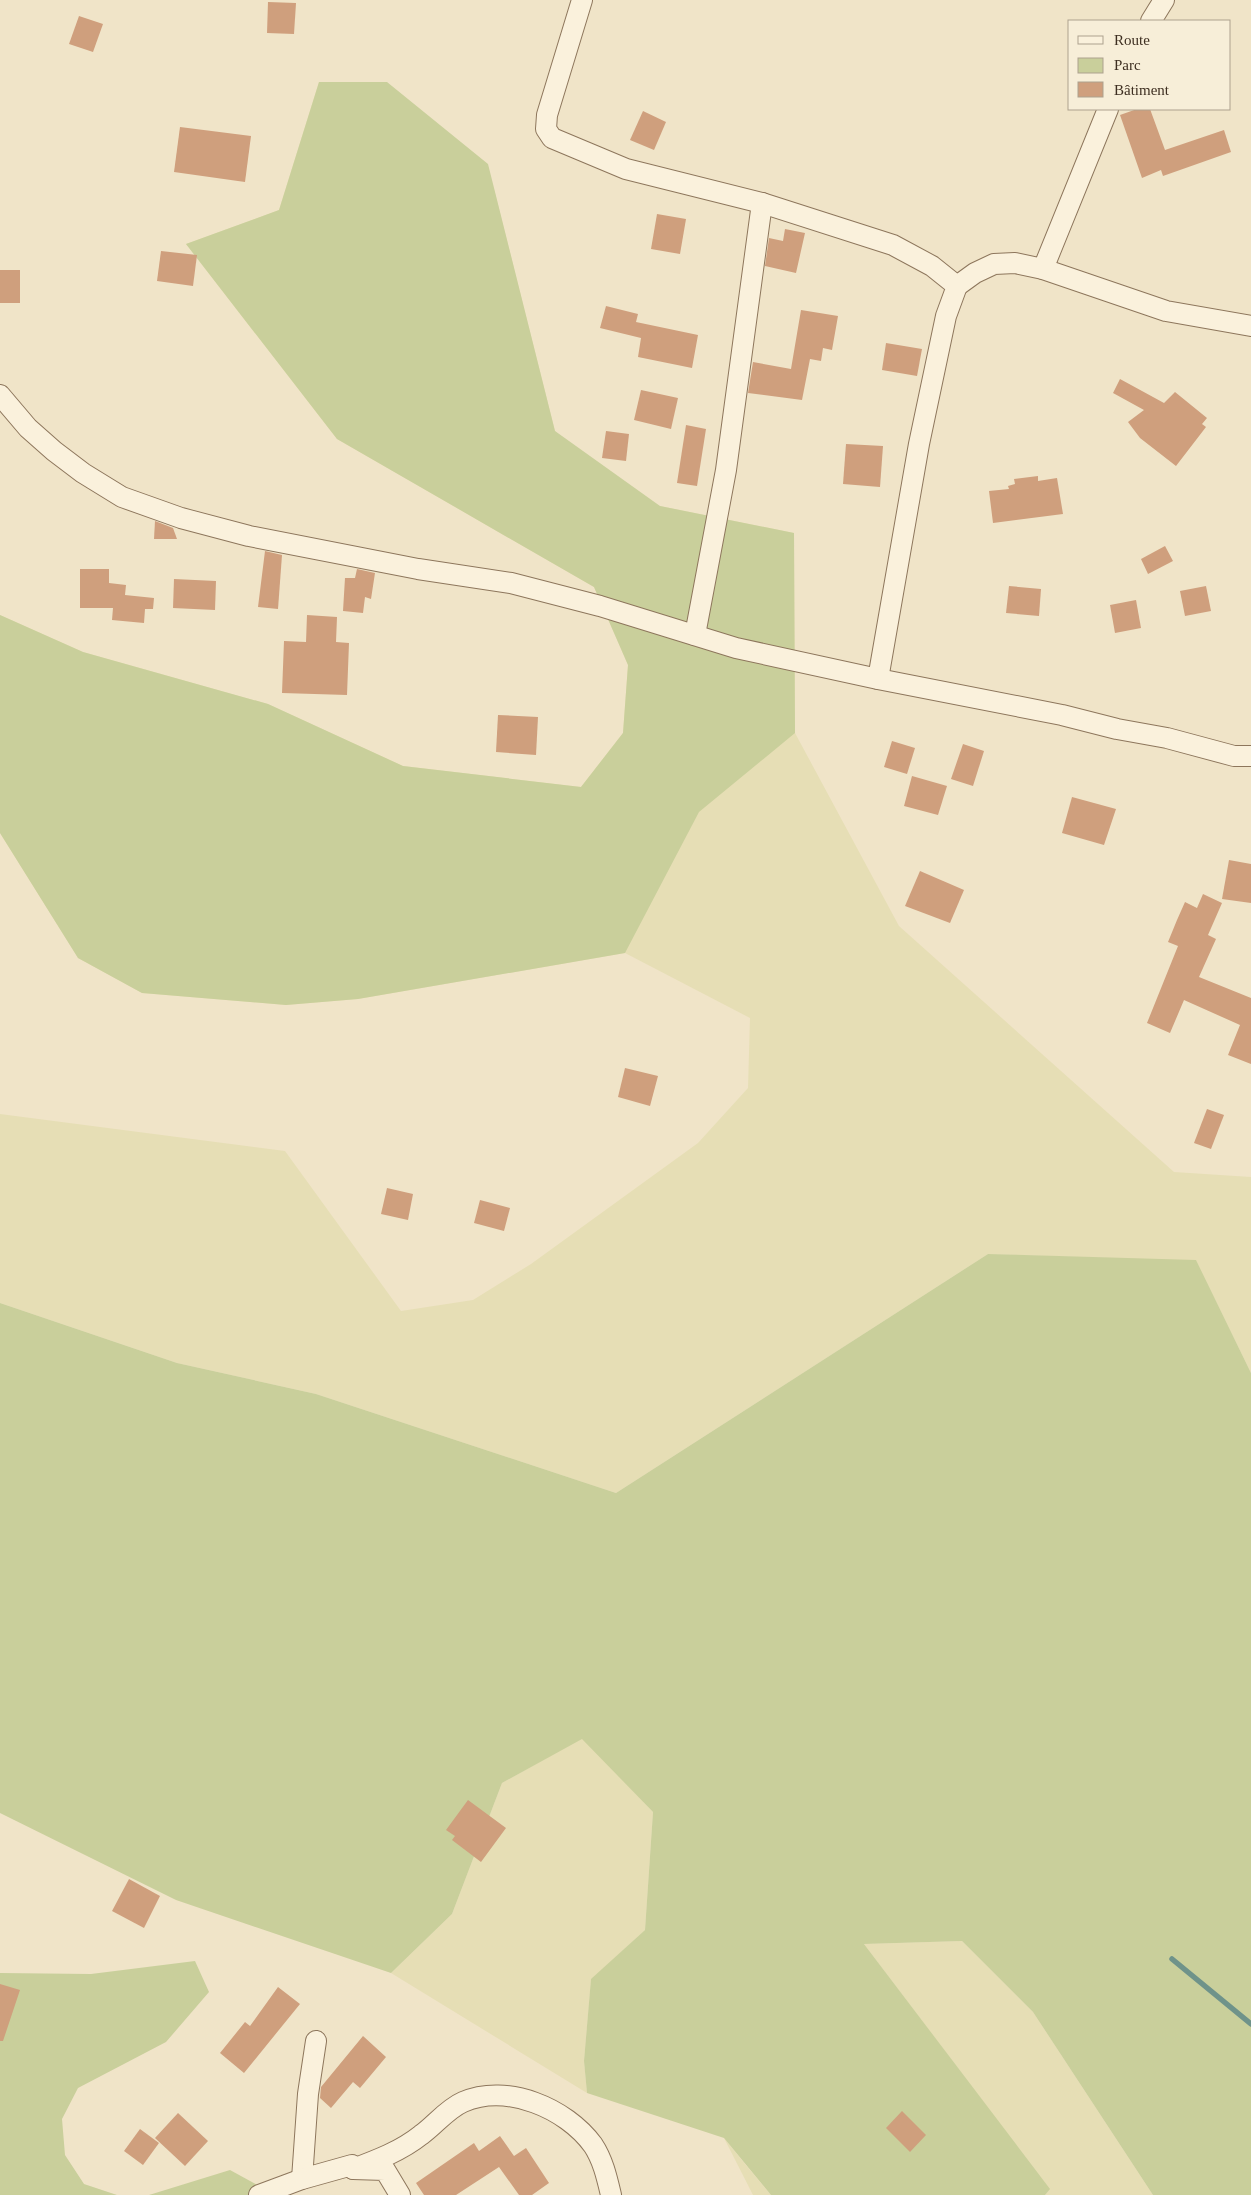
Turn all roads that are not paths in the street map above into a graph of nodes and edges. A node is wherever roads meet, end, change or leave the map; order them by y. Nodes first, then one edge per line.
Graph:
1 (582, 0) edge
2 (1164, 0) edge
3 (1152, 20) edge
4 (1108, 110) edge
5 (762, 203) junction
6 (1043, 269) junction
7 (958, 286) junction
8 (1251, 326) edge
9 (0, 395) edge
10 (695, 635) junction
11 (878, 679) junction
12 (1251, 756) edge
13 (316, 2041) dead end
14 (353, 2169) junction
15 (302, 2178) junction
16 (258, 2195) edge
17 (400, 2195) edge
18 (611, 2195) edge

1 - 5 street
2 - 3 street
4 - 6 street
5 - 7 street
5 - 10 street
6 - 7 street
6 - 8 street
7 - 11 street
9 - 10 street
10 - 11 street
11 - 12 street
13 - 15 street
14 - 15 street
14 - 17 street
14 - 18 street
15 - 16 street

